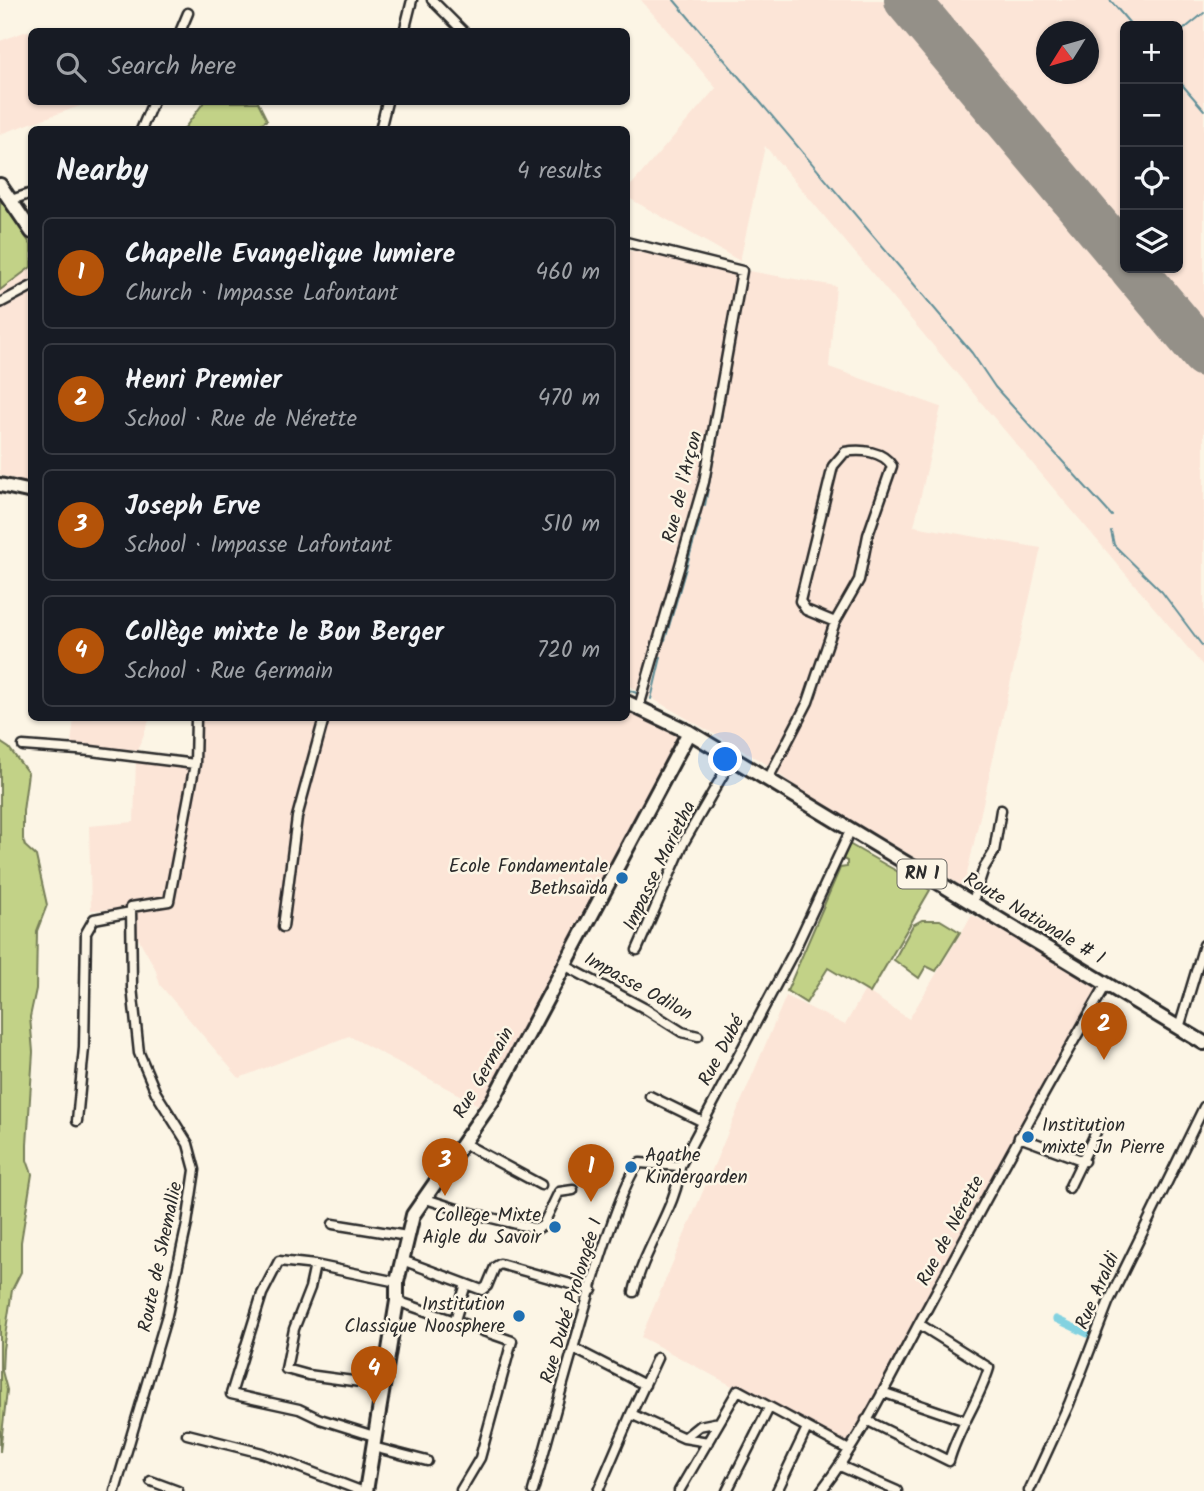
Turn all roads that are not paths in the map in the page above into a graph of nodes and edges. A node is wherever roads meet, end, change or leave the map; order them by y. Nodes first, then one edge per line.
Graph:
1 (412, 0) edge
2 (432, 0) edge
3 (188, 13) dead end
4 (182, 28) edge
5 (405, 28) edge
6 (460, 28) edge
7 (152, 105) edge
8 (386, 105) edge
9 (143, 126) edge
10 (381, 126) edge
11 (0, 185) edge
12 (28, 193) edge
13 (10, 200) junction
14 (28, 226) edge
15 (630, 244) edge
16 (28, 288) edge
17 (0, 303) edge
18 (0, 485) edge
19 (28, 491) edge
20 (835, 622) junction
21 (630, 704) edge
22 (639, 707) junction
23 (197, 721) edge
24 (323, 721) edge
25 (689, 732) junction
26 (23, 746) dead end
27 (732, 758) junction
28 (195, 764) junction
29 (768, 779) junction
30 (1001, 810) dead end
31 (851, 829) junction
32 (972, 904) junction
33 (131, 910) junction
34 (283, 927) dead end
35 (1204, 945) edge
36 (637, 950) dead end
37 (564, 965) junction
38 (1106, 985) junction
39 (1179, 1028) junction
40 (698, 1036) dead end
41 (1204, 1044) edge
42 (650, 1096) dead end
43 (1204, 1107) edge
44 (77, 1121) dead end
45 (703, 1122) junction
46 (1096, 1132) dead end
47 (1019, 1137) junction
48 (465, 1144) junction
49 (1084, 1161) junction
50 (680, 1166) junction
51 (541, 1185) dead end
52 (1069, 1188) dead end
53 (573, 1190) dead end
54 (426, 1199) junction
55 (333, 1224) dead end
56 (407, 1236) junction
57 (402, 1261) junction
58 (314, 1265) junction
59 (397, 1282) junction
60 (466, 1284) junction
61 (592, 1290) junction
62 (634, 1292) dead end
63 (397, 1301) junction
64 (456, 1320) junction
65 (919, 1324) junction
66 (573, 1348) junction
67 (657, 1358) dead end
68 (383, 1385) junction
69 (645, 1385) junction
70 (882, 1392) junction
71 (769, 1408) junction
72 (631, 1414) junction
73 (866, 1420) junction
74 (966, 1421) junction
75 (719, 1422) junction
76 (807, 1428) junction
77 (187, 1434) dead end
78 (684, 1438) junction
79 (374, 1441) junction
80 (708, 1442) junction
81 (849, 1451) junction
82 (427, 1461) dead end
83 (840, 1466) junction
84 (151, 1481) dead end
85 (460, 1490) edge
86 (115, 1491) edge
87 (178, 1491) edge
88 (361, 1491) edge
89 (366, 1491) edge
90 (533, 1491) edge
91 (598, 1491) edge
92 (679, 1491) edge
93 (727, 1491) edge
94 (777, 1491) edge
95 (821, 1491) edge
96 (897, 1491) edge
97 (1029, 1491) edge

1 - 5 street
2 - 6 street
3 - 4 street
7 - 9 street
8 - 10 street
11 - 13 street
12 - 13 street
13 - 14 street
15 - 22 street, Rue de l'Arçon
16 - 17 street
18 - 19 street
20 - 20 street
20 - 29 street
21 - 22 street, Route Nationale # 1 / RN 1
22 - 25 street, Route Nationale # 1 / RN 1
23 - 28 street
24 - 34 street
25 - 27 street, Route Nationale # 1 / RN 1
25 - 37 street, Rue Germain
26 - 28 street
27 - 29 street, Route Nationale # 1 / RN 1
27 - 36 street, Impasse Marietha
28 - 33 street
29 - 31 street, Route Nationale # 1 / RN 1
30 - 32 street
31 - 32 street, Route Nationale # 1 / RN 1
31 - 45 street, Rue Dubé
32 - 38 street, Route Nationale # 1 / RN 1
33 - 44 street
33 - 86 street, Route de Shemallie
35 - 39 street
37 - 40 street, Impasse Odilon
37 - 48 street, Rue Germain
38 - 39 street, Route Nationale # 1 / RN 1
38 - 47 street, Rue de Nérette
39 - 41 street, Route Nationale # 1 / RN 1
42 - 45 street
43 - 97 street, Rue Araldi
45 - 50 street, Rue Dubé
46 - 49 street
47 - 49 street
47 - 65 street, Rue de Nérette
48 - 51 street
48 - 54 street, Rue Germain
49 - 52 street
50 - 61 street, Rue Dubé Prolongée I
50 - 62 street, Rue Dubé
53 - 54 street
54 - 56 street, Rue Germain
55 - 56 street
56 - 57 street, Rue Germain
57 - 59 street, Rue Germain
57 - 60 street
58 - 59 street
58 - 68 street
58 - 79 street
59 - 63 street, Rue Germain
60 - 61 street
60 - 64 street
61 - 66 street, Rue Dubé Prolongée I
63 - 64 street
63 - 68 street, Rue Germain
64 - 85 street
65 - 70 street, Rue de Nérette
65 - 74 street
66 - 69 street
66 - 90 street, Rue Dubé Prolongée I
67 - 69 street
68 - 79 street, Rue Germain
69 - 72 street
70 - 73 street, Rue de Nérette
70 - 74 street
71 - 75 street
71 - 76 street
71 - 93 street
72 - 78 street
72 - 91 street
73 - 74 street
73 - 81 street, Rue de Nérette
75 - 78 street
75 - 80 street
76 - 81 street
76 - 94 street
77 - 88 street
78 - 80 street
79 - 82 street
79 - 89 street, Rue Germain
80 - 92 street
81 - 83 street, Rue de Nérette
83 - 95 street, Rue de Nérette
83 - 96 street
84 - 87 street

